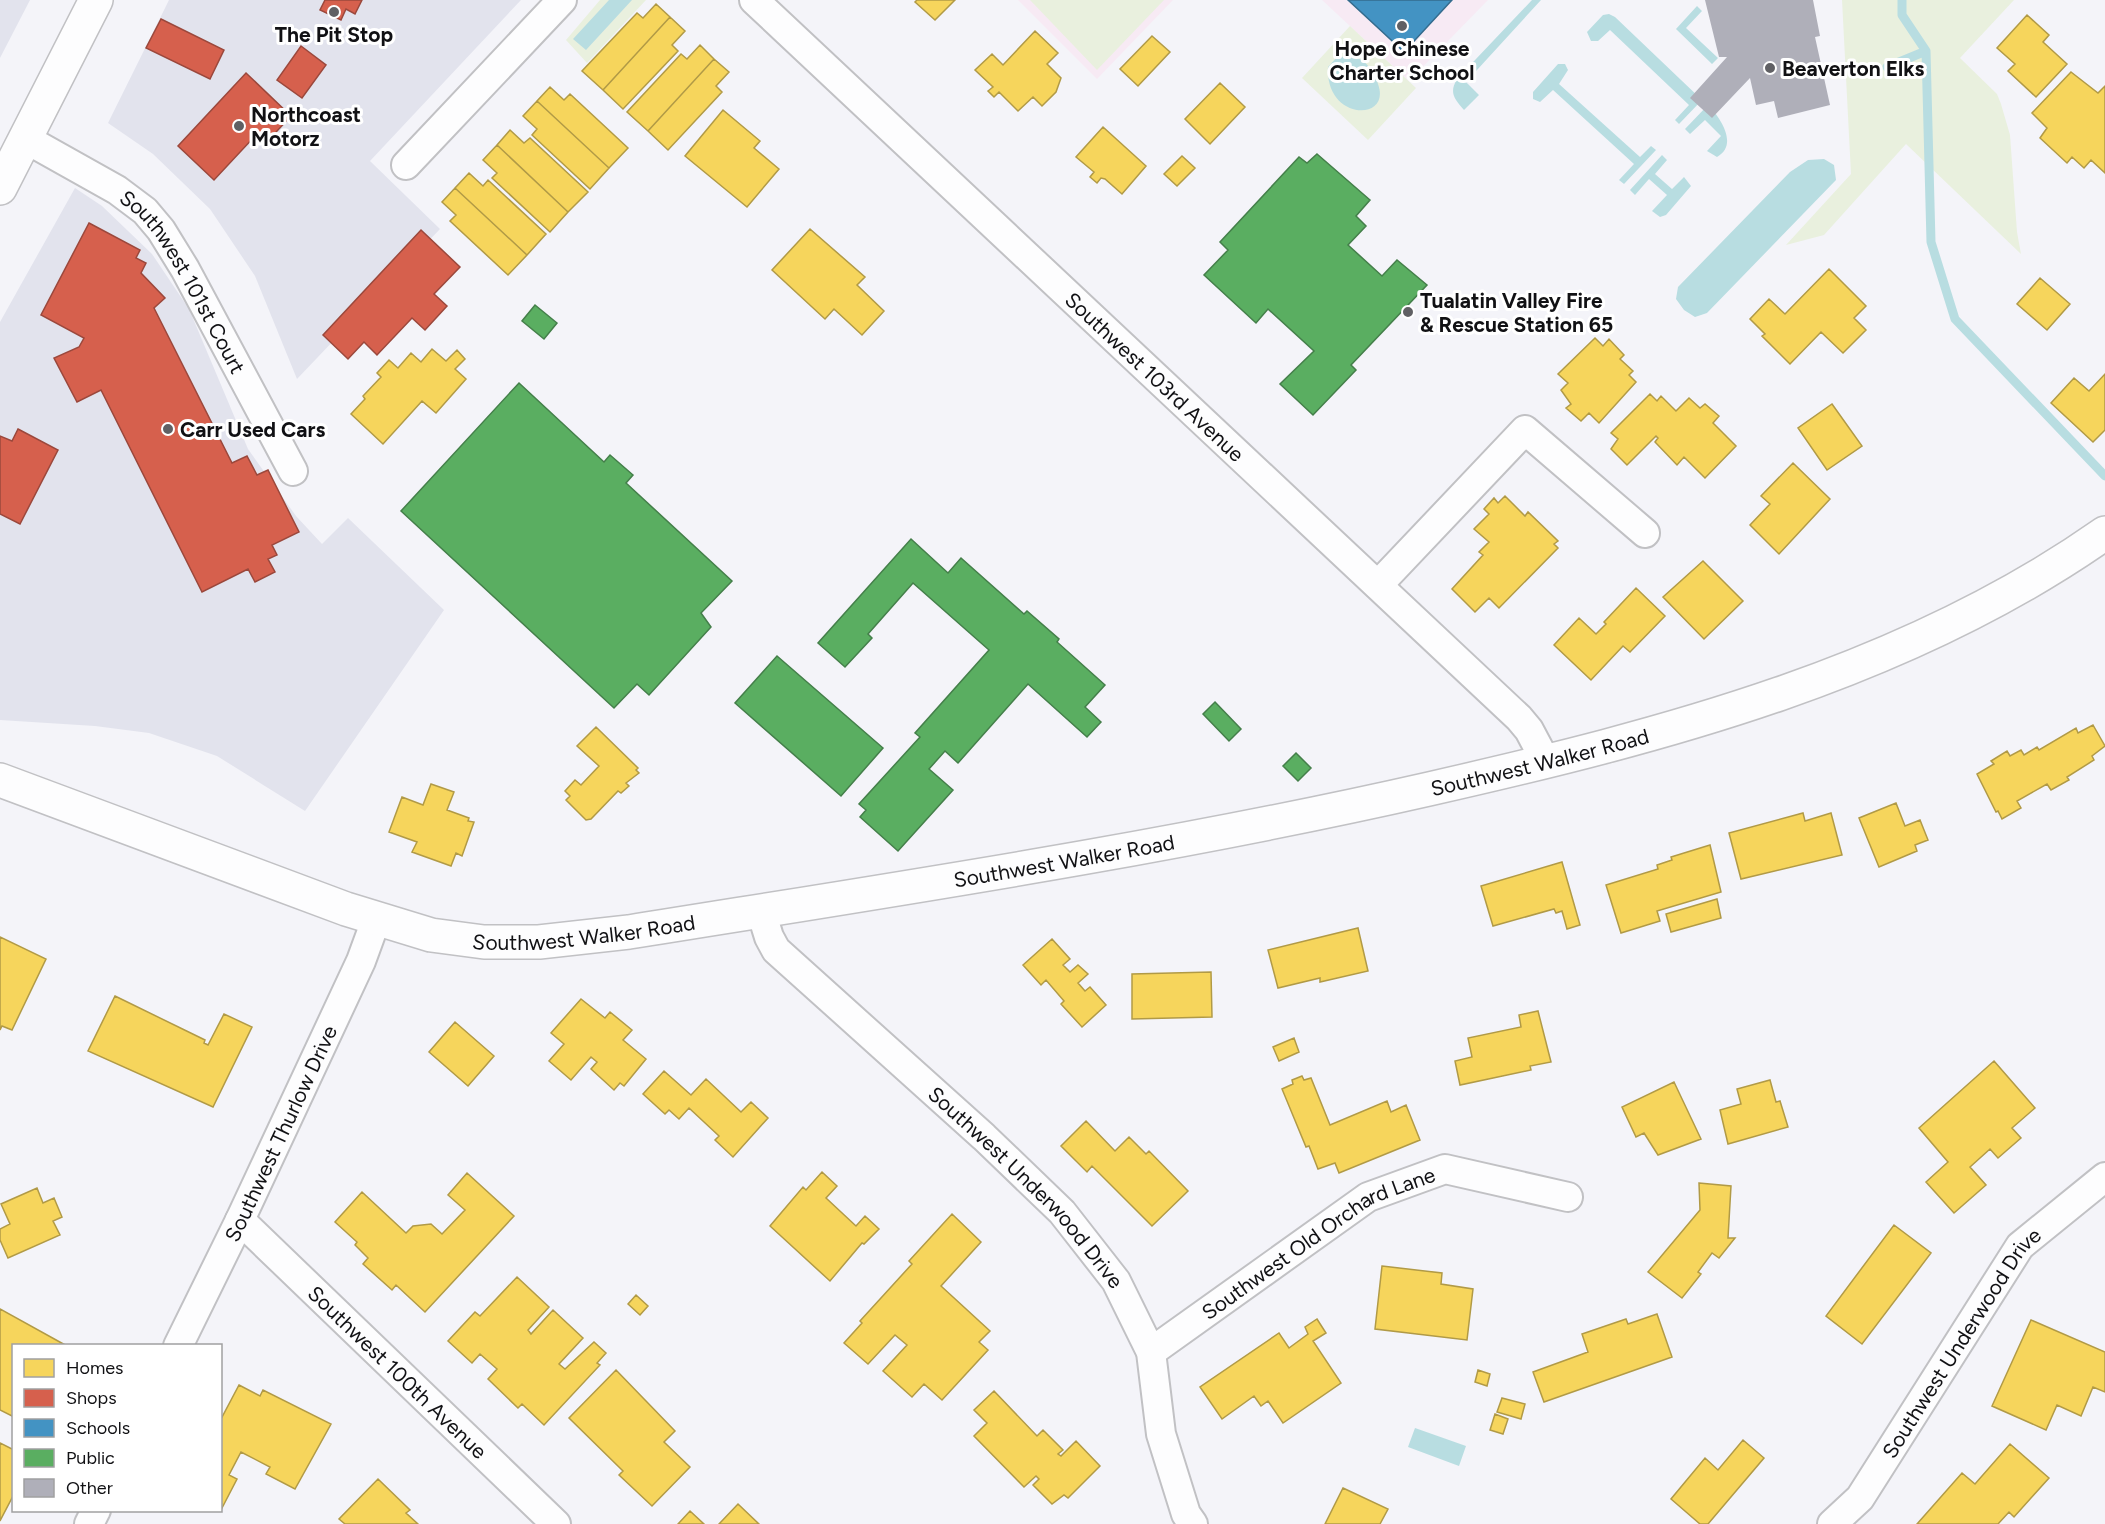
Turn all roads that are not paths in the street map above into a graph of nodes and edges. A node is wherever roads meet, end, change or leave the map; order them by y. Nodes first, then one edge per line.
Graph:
1 (96, 0) edge
2 (562, 0) edge
3 (754, 0) edge
4 (26, 139) junction
5 (406, 165) dead end
6 (0, 188) edge
7 (293, 471) dead end
8 (1645, 533) dead end
9 (2105, 534) edge
10 (1378, 585) junction
11 (1546, 762) junction
12 (0, 780) edge
13 (761, 911) junction
14 (376, 920) junction
15 (2105, 1177) edge
16 (1568, 1197) dead end
17 (240, 1220) junction
18 (179, 1344) edge
19 (1151, 1352) junction
20 (556, 1524) edge
21 (1193, 1524) edge
22 (1832, 1524) edge

1 - 4 main road
2 - 5 street
3 - 10 street, Southwest 103rd Avenue
4 - 6 main road
4 - 7 street, Southwest 101st Court
8 - 10 street
9 - 11 main road, Southwest Walker Road
10 - 11 street, Southwest 103rd Avenue
11 - 13 main road, Southwest Walker Road
12 - 14 main road, Southwest Walker Road
13 - 14 main road, Southwest Walker Road
13 - 19 street, Southwest Underwood Drive
14 - 17 street, Southwest Thurlow Drive
15 - 22 street, Southwest Underwood Drive
16 - 19 street, Southwest Old Orchard Lane
17 - 18 street, Southwest Thurlow Drive
17 - 20 street, Southwest 100th Avenue
19 - 21 street, Southwest Underwood Drive

